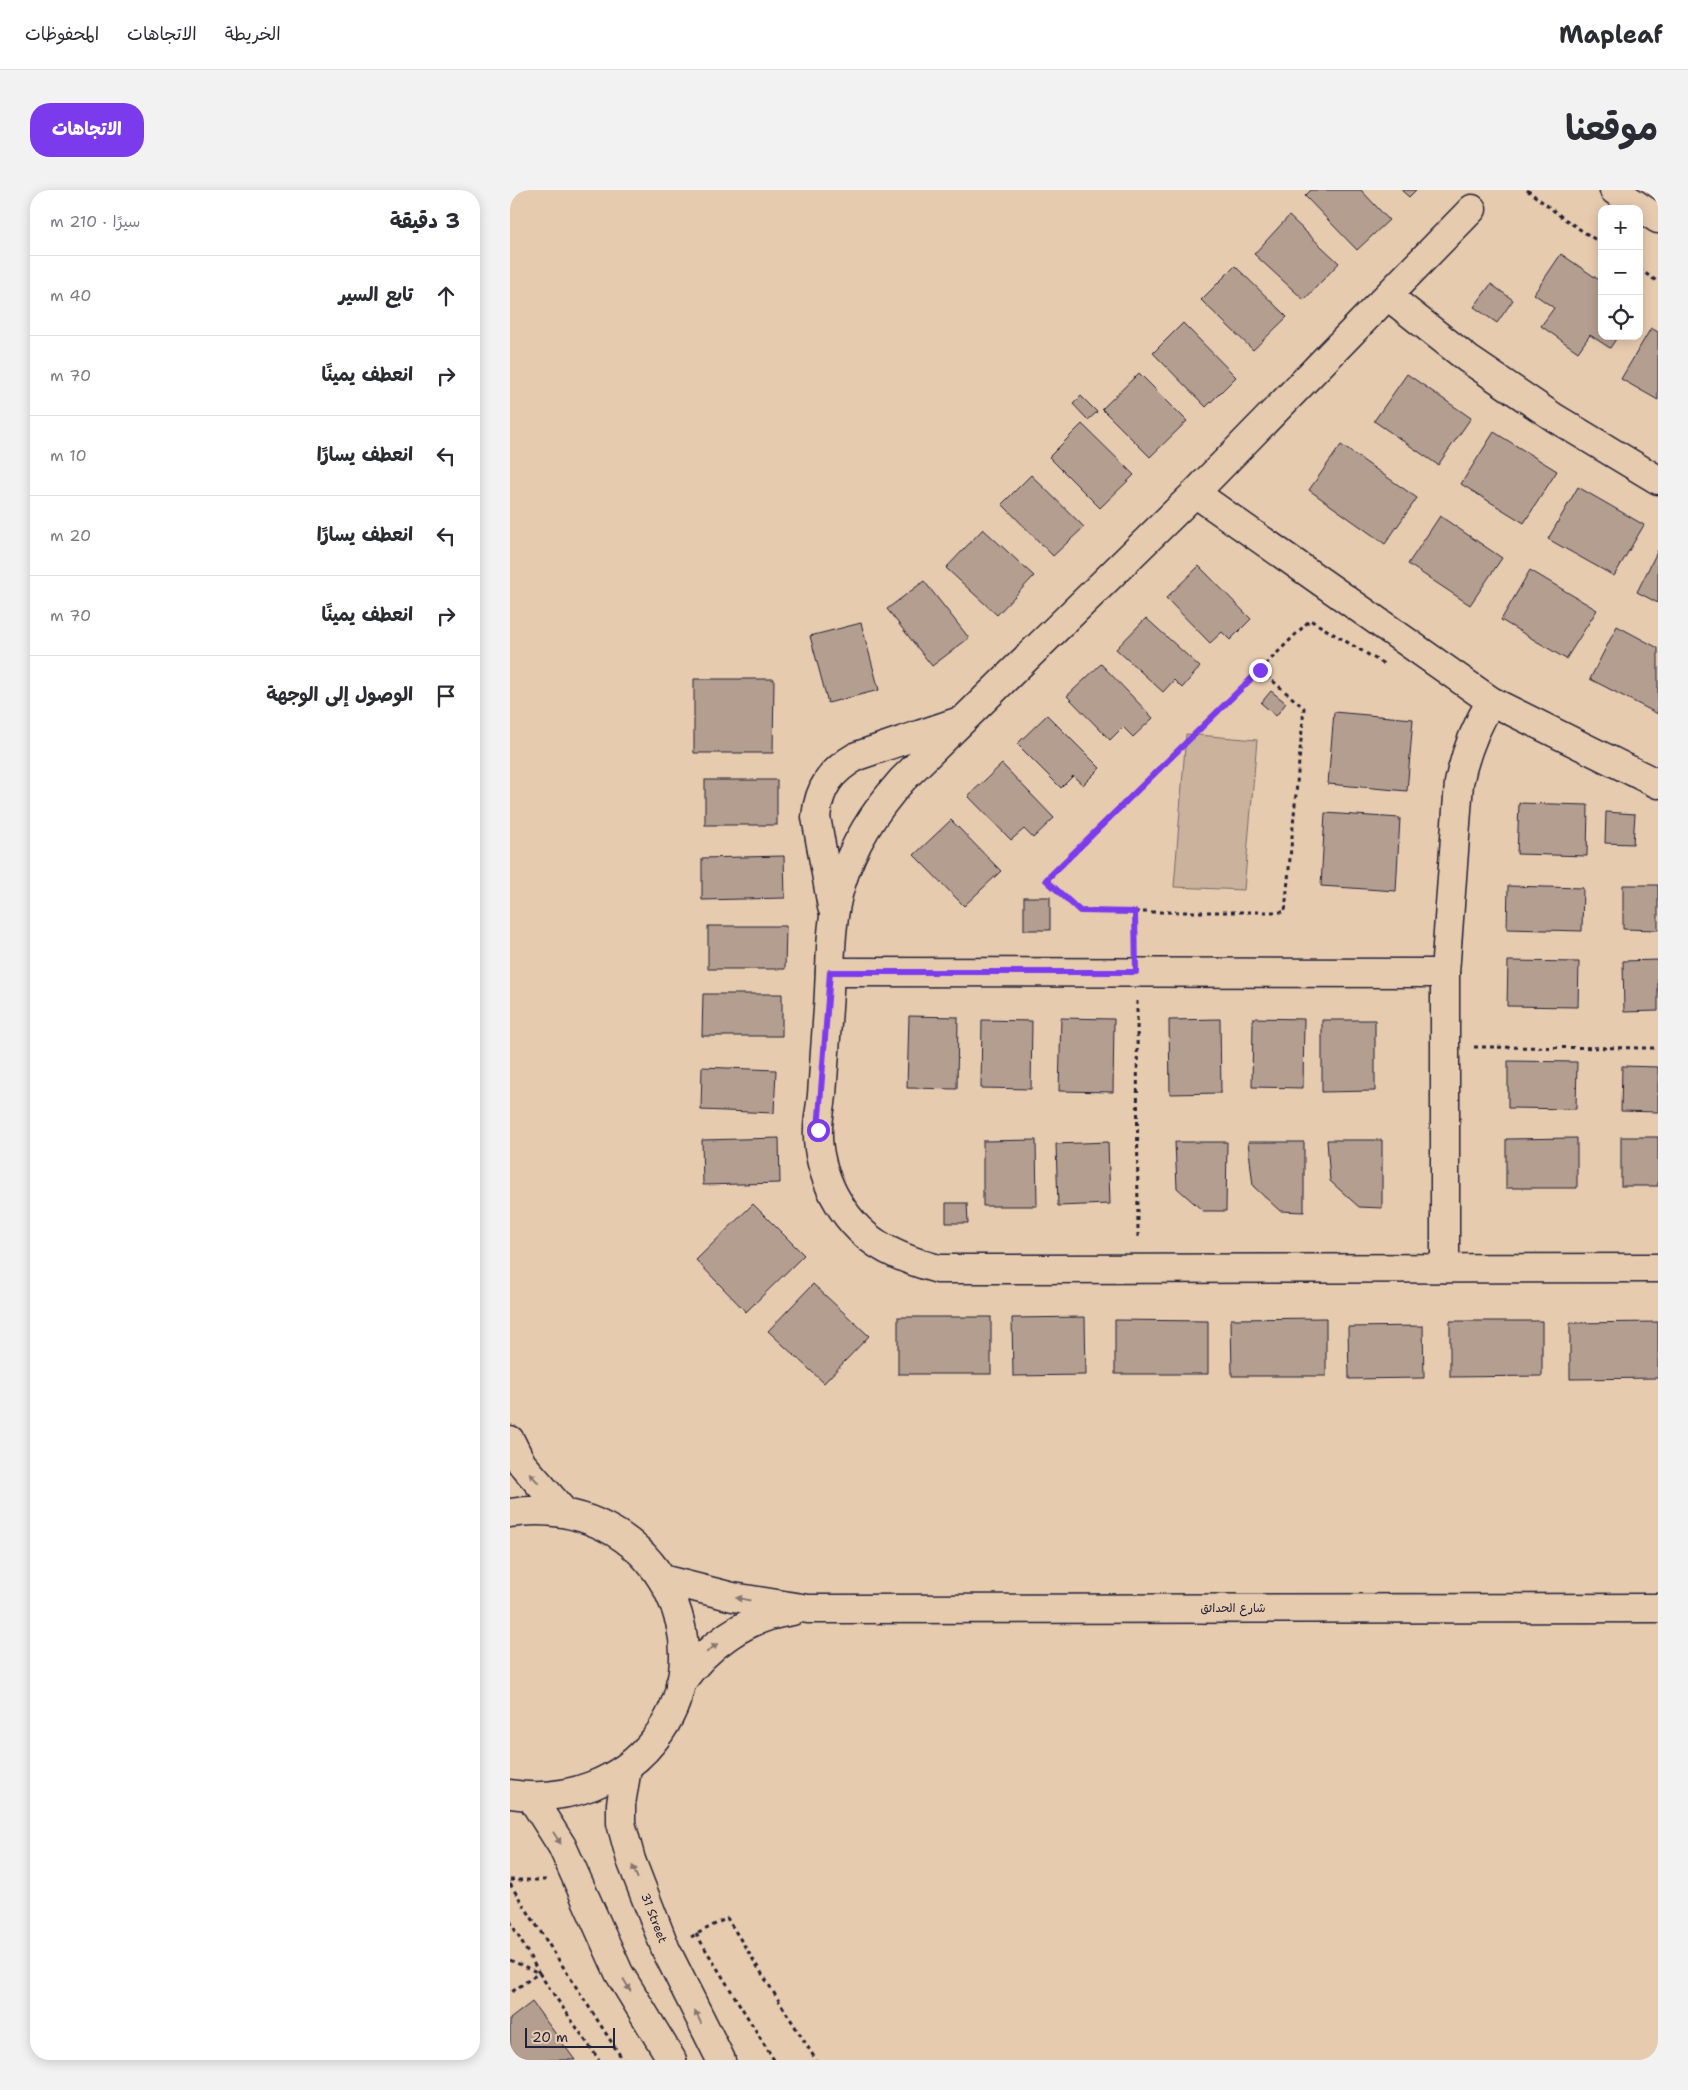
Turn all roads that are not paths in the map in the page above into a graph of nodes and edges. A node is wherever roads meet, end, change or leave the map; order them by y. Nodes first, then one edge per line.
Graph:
1 (1614, 190) edge
2 (1472, 209) dead end
3 (1658, 219) edge
4 (1388, 296) junction
5 (1658, 480) edge
6 (1195, 493) junction
7 (1491, 701) junction
8 (965, 719) junction
9 (1658, 784) edge
10 (834, 916) junction
11 (830, 972) junction
12 (1445, 973) junction
13 (1445, 1268) junction
14 (1658, 1268) edge
15 (510, 1440) edge
16 (565, 1513) junction
17 (510, 1514) edge
18 (662, 1579) junction
19 (1658, 1608) edge
20 (808, 1609) junction
21 (680, 1684) junction
22 (627, 1768) junction
23 (520, 1796) edge
24 (672, 2060) edge
25 (721, 2060) edge

1 - 3 street
2 - 4 street
4 - 5 street
4 - 6 street
6 - 7 street
6 - 8 street
7 - 9 street
7 - 12 street
8 - 10 street
8 - 10 street
10 - 11 street
11 - 12 street
11 - 13 street
12 - 13 street
13 - 14 street
16 -> 15 street
16 - 17 street
16 - 18 street
20 -> 18 street
18 - 21 street
19 - 20 street, شارع الحدائق
21 -> 20 street
21 - 22 street
22 - 23 street
25 -> 22 street, 31 Street
23 -> 24 street

